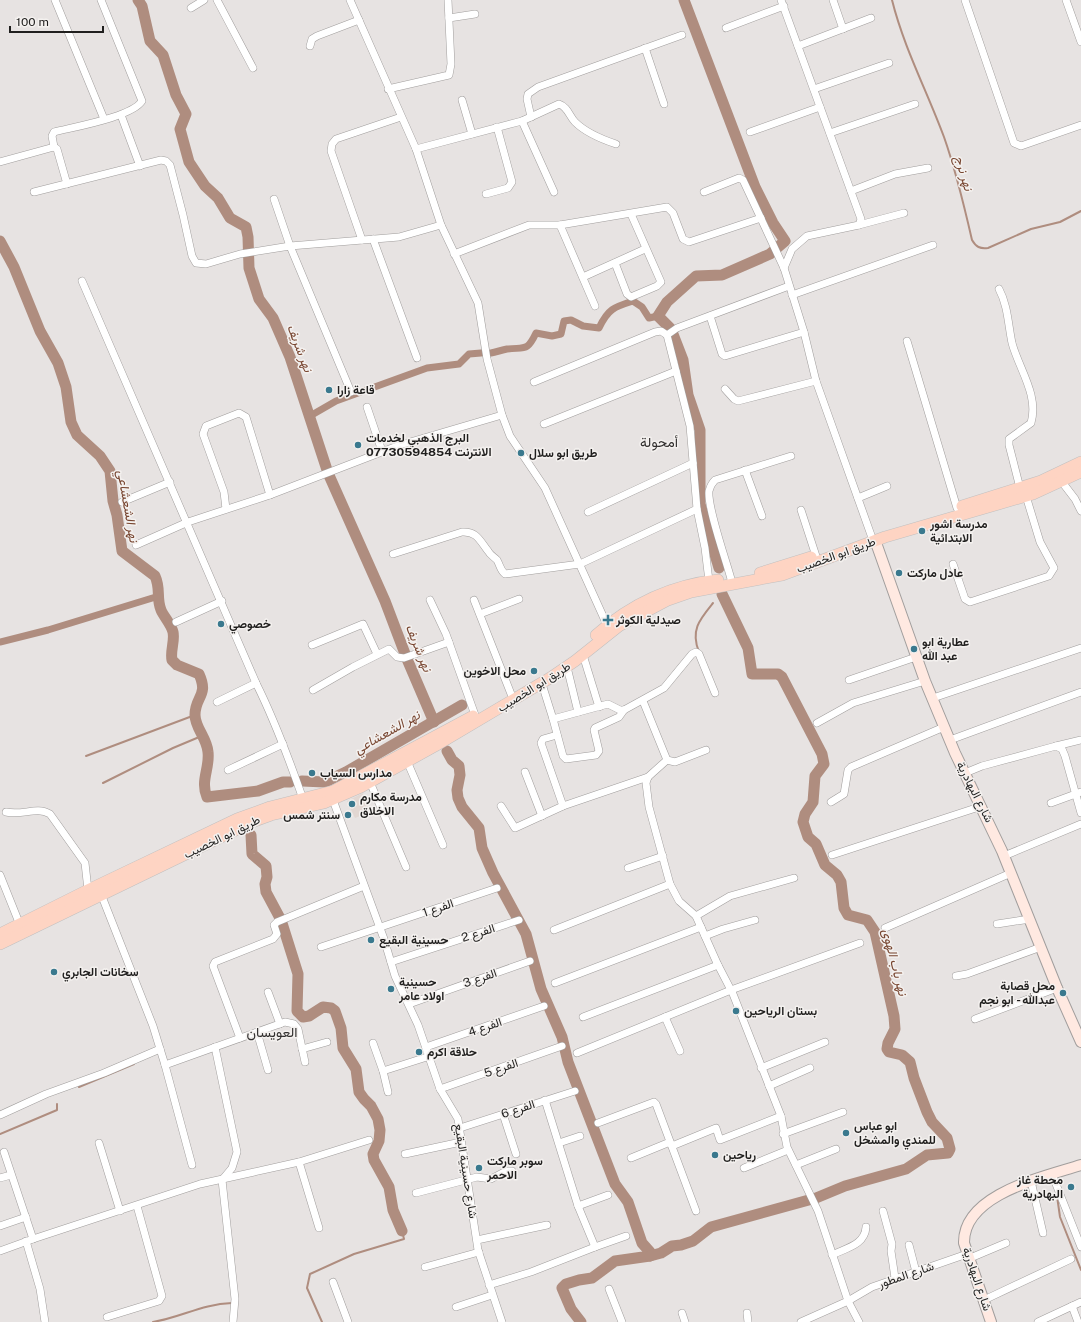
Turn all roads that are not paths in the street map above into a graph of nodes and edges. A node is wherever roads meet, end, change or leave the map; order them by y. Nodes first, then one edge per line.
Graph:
1 (55, 0) edge
2 (102, 0) edge
3 (204, 0) edge
4 (217, 0) edge
5 (350, 0) edge
6 (448, 0) edge
7 (832, 0) edge
8 (965, 0) edge
9 (1066, 0) edge
10 (782, 3) edge
11 (191, 8) dead end
12 (475, 14) dead end
13 (449, 18) junction
14 (872, 18) dead end
15 (359, 20) junction
16 (726, 28) dead end
17 (843, 28) junction
18 (682, 35) dead end
19 (1081, 42) edge
20 (310, 46) dead end
21 (798, 46) junction
22 (645, 48) junction
23 (889, 63) dead end
24 (253, 68) dead end
25 (388, 89) junction
26 (814, 90) junction
27 (462, 100) dead end
28 (664, 104) dead end
29 (915, 104) dead end
30 (820, 107) junction
31 (121, 115) junction
32 (401, 117) junction
33 (531, 117) junction
34 (104, 120) junction
35 (522, 121) junction
36 (1081, 124) edge
37 (497, 127) junction
38 (750, 132) dead end
39 (830, 133) junction
40 (472, 134) junction
41 (616, 144) dead end
42 (54, 147) junction
43 (416, 149) junction
44 (0, 162) edge
45 (140, 166) junction
46 (928, 168) dead end
47 (67, 184) junction
48 (851, 191) junction
49 (34, 192) dead end
50 (554, 192) dead end
51 (704, 192) dead end
52 (486, 194) dead end
53 (274, 200) dead end
54 (904, 213) dead end
55 (630, 214) junction
56 (761, 218) junction
57 (441, 225) junction
58 (560, 225) junction
59 (859, 225) junction
60 (373, 239) junction
61 (362, 240) junction
62 (933, 245) dead end
63 (290, 246) junction
64 (646, 249) junction
65 (454, 254) junction
66 (615, 263) junction
67 (782, 265) junction
68 (583, 277) junction
69 (82, 281) dead end
70 (789, 286) junction
71 (999, 289) dead end
72 (792, 295) junction
73 (595, 306) dead end
74 (710, 316) junction
75 (671, 332) junction
76 (804, 332) junction
77 (907, 341) dead end
78 (417, 358) dead end
79 (676, 371) junction
80 (816, 381) junction
81 (534, 382) dead end
82 (725, 389) dead end
83 (351, 392) dead end
84 (367, 407) dead end
85 (502, 415) junction
86 (544, 424) dead end
87 (382, 451) junction
88 (791, 456) dead end
89 (1081, 462) edge
90 (694, 463) junction
91 (745, 470) junction
92 (1081, 472) edge
93 (170, 482) junction
94 (1062, 482) junction
95 (887, 486) dead end
96 (1023, 492) junction
97 (270, 495) junction
98 (1009, 497) junction
99 (858, 498) junction
100 (1078, 498) edge
101 (122, 502) dead end
102 (957, 508) junction
103 (226, 509) junction
104 (696, 510) junction
105 (802, 510) dead end
106 (1081, 511) edge
107 (588, 512) dead end
108 (762, 516) dead end
109 (188, 522) junction
110 (873, 538) junction
111 (136, 545) dead end
112 (393, 554) dead end
113 (816, 556) junction
114 (580, 564) junction
115 (953, 564) dead end
116 (731, 579) junction
117 (709, 581) junction
118 (519, 599) dead end
119 (430, 600) dead end
120 (474, 600) dead end
121 (222, 601) junction
122 (639, 609) junction
123 (480, 614) junction
124 (176, 622) dead end
125 (607, 625) junction
126 (449, 642) junction
127 (312, 645) dead end
128 (1081, 648) edge
129 (377, 654) junction
130 (583, 655) junction
131 (916, 657) junction
132 (567, 667) junction
133 (849, 680) dead end
134 (925, 681) junction
135 (256, 683) junction
136 (542, 684) junction
137 (313, 690) dead end
138 (1081, 692) edge
139 (715, 693) dead end
140 (511, 694) junction
141 (933, 698) junction
142 (643, 701) junction
143 (217, 702) dead end
144 (599, 706) junction
145 (624, 710) junction
146 (578, 712) junction
147 (475, 715) junction
148 (553, 719) junction
149 (817, 723) dead end
150 (944, 727) junction
151 (557, 735) junction
152 (950, 740) junction
153 (1081, 740) edge
154 (283, 744) junction
155 (1056, 746) junction
156 (706, 750) dead end
157 (667, 760) junction
158 (407, 761) junction
159 (228, 770) dead end
160 (525, 772) dead end
161 (965, 773) junction
162 (648, 778) junction
163 (370, 782) junction
164 (1078, 792) edge
165 (303, 799) junction
166 (333, 800) junction
167 (831, 802) dead end
168 (1051, 803) dead end
169 (501, 806) dead end
170 (563, 806) junction
171 (982, 806) junction
172 (6, 812) dead end
173 (1081, 813) edge
174 (542, 816) junction
175 (1081, 824) edge
176 (202, 842) junction
177 (443, 845) dead end
178 (832, 854) dead end
179 (662, 856) junction
180 (1004, 856) junction
181 (406, 867) dead end
182 (628, 868) dead end
183 (1011, 873) junction
184 (0, 875) edge
185 (794, 878) dead end
186 (670, 884) junction
187 (364, 886) junction
188 (497, 888) dead end
189 (88, 890) junction
190 (101, 894) junction
191 (696, 916) junction
192 (1030, 919) junction
193 (519, 920) dead end
194 (755, 920) dead end
195 (997, 924) dead end
196 (20, 925) junction
197 (701, 927) junction
198 (380, 928) junction
199 (885, 928) dead end
200 (554, 930) dead end
201 (0, 934) edge
202 (705, 936) junction
203 (860, 943) dead end
204 (0, 944) edge
205 (321, 947) dead end
206 (1041, 947) junction
207 (530, 961) dead end
208 (391, 962) junction
209 (718, 966) junction
210 (956, 976) dead end
211 (555, 983) dead end
212 (1057, 988) junction
213 (731, 990) junction
214 (268, 992) dead end
215 (409, 1004) junction
216 (544, 1006) dead end
217 (583, 1017) dead end
218 (665, 1017) junction
219 (975, 1019) dead end
220 (280, 1024) junction
221 (1078, 1026) edge
222 (257, 1032) junction
223 (240, 1038) junction
224 (327, 1042) dead end
225 (825, 1042) dead end
226 (1081, 1042) edge
227 (373, 1043) dead end
228 (562, 1046) dead end
229 (215, 1047) junction
230 (426, 1047) junction
231 (160, 1049) junction
232 (302, 1049) junction
233 (680, 1051) dead end
234 (577, 1053) dead end
235 (430, 1056) junction
236 (305, 1062) dead end
237 (165, 1065) junction
238 (761, 1068) junction
239 (810, 1068) dead end
240 (268, 1070) dead end
241 (383, 1071) junction
242 (768, 1086) junction
243 (440, 1089) junction
244 (575, 1091) dead end
245 (388, 1092) dead end
246 (545, 1100) junction
247 (843, 1112) dead end
248 (503, 1114) junction
249 (0, 1115) edge
250 (780, 1116) junction
251 (598, 1123) dead end
252 (460, 1128) junction
253 (783, 1134) junction
254 (580, 1136) dead end
255 (369, 1140) dead end
256 (461, 1142) junction
257 (559, 1142) junction
258 (99, 1143) dead end
259 (671, 1144) junction
260 (836, 1149) dead end
261 (788, 1150) junction
262 (4, 1152) dead end
263 (405, 1154) dead end
264 (516, 1154) dead end
265 (631, 1158) dead end
266 (299, 1162) junction
267 (1081, 1164) edge
268 (796, 1165) junction
269 (192, 1166) dead end
270 (744, 1168) dead end
271 (512, 1171) dead end
272 (1052, 1174) junction
273 (12, 1175) junction
274 (0, 1178) edge
275 (222, 1180) junction
276 (467, 1180) junction
277 (1031, 1181) junction
278 (416, 1193) dead end
279 (608, 1195) dead end
280 (137, 1206) junction
281 (578, 1206) junction
282 (120, 1211) junction
283 (696, 1211) dead end
284 (883, 1212) dead end
285 (26, 1217) junction
286 (0, 1226) edge
287 (547, 1226) dead end
288 (866, 1227) dead end
289 (319, 1228) dead end
290 (1043, 1233) dead end
291 (626, 1236) dead end
292 (30, 1240) junction
293 (477, 1240) junction
294 (1006, 1243) dead end
295 (909, 1246) dead end
296 (595, 1247) junction
297 (1081, 1247) edge
298 (0, 1251) edge
299 (479, 1252) junction
300 (832, 1255) junction
301 (968, 1257) junction
302 (1071, 1259) dead end
303 (425, 1267) dead end
304 (916, 1272) junction
305 (895, 1278) junction
306 (333, 1282) dead end
307 (489, 1285) junction
308 (609, 1289) dead end
309 (492, 1295) junction
310 (984, 1300) junction
311 (848, 1301) junction
312 (1081, 1302) edge
313 (1072, 1306) junction
314 (456, 1307) dead end
315 (682, 1313) dead end
316 (747, 1313) dead end
317 (107, 1317) dead end
318 (45, 1322) edge
319 (233, 1322) edge
320 (348, 1322) edge
321 (502, 1322) edge
322 (622, 1322) edge
323 (685, 1322) edge
324 (748, 1322) edge
325 (801, 1322) edge
326 (859, 1322) edge
327 (991, 1322) edge
328 (1038, 1322) edge
329 (1078, 1322) edge

1 - 34 street
2 - 31 street
3 - 11 street
4 - 24 street
5 - 15 street
6 - 13 street
7 - 17 street
8 - 36 street
9 - 19 street
10 - 16 street
10 - 21 street
12 - 13 street
13 - 25 street
14 - 17 street
15 - 20 street
15 - 25 street
17 - 21 street
18 - 22 street
21 - 26 street
22 - 28 street
22 - 33 street
23 - 26 street
25 - 32 street
26 - 30 street
27 - 40 street
29 - 39 street
30 - 38 street
30 - 39 street
31 - 34 street
31 - 45 street
32 - 43 street
32 - 61 street
33 - 35 street
33 - 41 street
34 - 42 street
35 - 37 street
35 - 50 street
37 - 40 street
37 - 52 street
39 - 48 street
40 - 43 street
42 - 44 street
42 - 47 street
43 - 57 street
45 - 47 street
45 - 63 street
46 - 48 street
47 - 49 street
48 - 59 street
51 - 56 street
53 - 63 street
54 - 59 street
55 - 56 street
55 - 58 street
55 - 64 street
56 - 67 street
57 - 60 street
57 - 65 street
58 - 65 street
58 - 68 street
59 - 67 street
60 - 61 street
60 - 78 street
61 - 63 street
62 - 72 street
63 - 83 street
64 - 66 street
64 - 66 street
65 - 85 street
66 - 68 street
67 - 70 street
68 - 73 street
69 - 93 street
70 - 72 street
70 - 74 street
71 - 96 street
72 - 76 street
74 - 75 street
74 - 76 street
75 - 79 street
75 - 81 street
76 - 80 street
77 - 102 street
79 - 86 street
79 - 90 street
80 - 82 street
80 - 99 street
84 - 87 street
85 - 87 street
85 - 114 street
87 - 97 street
88 - 91 street
89 - 96 main road, طريق ابو الخصيب
90 - 104 street
90 - 107 street
91 - 108 street
91 - 116 street
92 - 94 main road, طريق ابو الخصيب
93 - 101 street
93 - 109 street
94 - 96 main road, طريق ابو الخصيب
94 - 100 street
95 - 99 street
96 - 98 main road, طريق ابو الخصيب
96 - 115 street
97 - 103 street
97 - 103 street
98 - 102 main road, طريق ابو الخصيب
98 - 110 main road, طريق ابو الخصيب
99 - 110 street
100 - 106 street
102 - 110 main road, طريق ابو الخصيب
103 - 109 street
104 - 114 street
104 - 117 street
105 - 113 street
109 - 111 street
109 - 121 street
110 - 113 main road, طريق ابو الخصيب
110 - 122 main road, طريق ابو الخصيب
110 - 131 main road, شارع البهادرية
112 - 114 street
113 - 116 main road, طريق ابو الخصيب
114 - 125 street
116 - 117 main road, طريق ابو الخصيب
117 - 122 main road, طريق ابو الخصيب
118 - 123 street
119 - 126 street
120 - 123 street
121 - 124 street
121 - 135 street
122 - 125 main road, طريق ابو الخصيب
122 - 130 main road, طريق ابو الخصيب
123 - 140 street
125 - 140 main road, طريق ابو الخصيب
126 - 129 street
126 - 147 street
127 - 129 street
128 - 141 street
129 - 137 street
130 - 132 main road, طريق ابو الخصيب
130 - 144 street
131 - 133 street
131 - 134 main road, شارع البهادرية
132 - 136 main road, طريق ابو الخصيب
132 - 146 street
134 - 141 main road, شارع البهادرية
134 - 149 street
135 - 143 street
135 - 154 street
136 - 148 street
136 - 158 main road, طريق ابو الخصيب
138 - 152 street
139 - 142 street
140 - 147 main road, طريق ابو الخصيب
141 - 150 main road, شارع البهادرية
142 - 145 street
142 - 157 street
144 - 145 street
144 - 146 street
145 - 151 street
146 - 148 street
147 - 165 main road, طريق ابو الخصيب
148 - 151 street
150 - 152 main road, شارع البهادرية
150 - 167 street
151 - 170 street
152 - 161 main road, شارع البهادرية
153 - 155 street
154 - 159 street
154 - 165 street
155 - 161 street
155 - 164 street
156 - 157 street
157 - 162 street
158 - 163 main road, طريق ابو الخصيب
158 - 177 street
160 - 174 street
161 - 171 main road, شارع البهادرية
162 - 170 street
162 - 179 street
163 - 166 main road, طريق ابو الخصيب
163 - 181 street
164 - 168 street
164 - 173 street
165 - 176 main road, طريق ابو الخصيب
166 - 176 main road, طريق ابو الخصيب
166 - 187 street, شارع حسينية البقيع
169 - 174 street
170 - 174 street
171 - 178 street
171 - 180 main road, شارع البهادرية
172 - 189 street
175 - 180 street
176 - 189 main road, طريق ابو الخصيب
176 - 190 main road, طريق ابو الخصيب
179 - 182 street
179 - 186 street
180 - 183 main road, شارع البهادرية
183 - 192 main road, شارع البهادرية
183 - 199 street
184 - 196 street
185 - 191 street
186 - 191 street
186 - 200 street
187 - 198 street, شارع حسينية البقيع
187 - 223 street
188 - 198 street, الفرع 1
189 - 196 main road, طريق ابو الخصيب
190 - 204 main road, طريق ابو الخصيب
190 - 231 street
191 - 197 street
192 - 195 street
192 - 206 main road, شارع البهادرية
193 - 208 street, الفرع 2
194 - 202 street
196 - 201 main road, طريق ابو الخصيب
197 - 202 street
197 - 211 street
198 - 205 street, الفرع 1
198 - 208 street, شارع حسينية البقيع
202 - 209 street
203 - 213 street
206 - 210 street
206 - 212 main road, شارع البهادرية
207 - 215 street, الفرع 3
208 - 215 street, شارع حسينية البقيع
209 - 213 street
209 - 217 street
212 - 219 street
212 - 221 main road, شارع البهادرية
213 - 218 street
213 - 238 street
214 - 220 street
215 - 230 street, شارع حسينية البقيع
216 - 230 street, الفرع 4
218 - 233 street
218 - 234 street
220 - 222 street
220 - 232 street
221 - 226 main road, شارع البهادرية
222 - 223 street
222 - 240 street
223 - 229 street
224 - 232 street
225 - 238 street
227 - 241 street
228 - 243 street, الفرع 5
229 - 237 street
229 - 275 street
230 - 235 street, شارع حسينية البقيع
231 - 237 street
231 - 249 street
232 - 236 street
235 - 241 street
235 - 243 street, شارع حسينية البقيع
237 - 269 street
238 - 242 street
239 - 242 street
241 - 245 street
242 - 250 street
243 - 252 street, شارع حسينية البقيع
244 - 246 street, الفرع 6
246 - 248 street, الفرع 6
246 - 257 street
247 - 253 street
248 - 252 street, الفرع 6
248 - 264 street
250 - 253 street
250 - 259 street
251 - 259 street
252 - 256 street, شارع حسينية البقيع
253 - 261 street
254 - 257 street
255 - 266 street
256 - 263 street
256 - 276 street, شارع حسينية البقيع
257 - 281 street
258 - 282 street
259 - 265 street
259 - 283 street
260 - 268 street
261 - 268 street
261 - 270 street
262 - 273 street
266 - 275 street
266 - 289 street
267 - 272 main road, شارع البهادرية
268 - 300 street
271 - 276 street
272 - 277 main road, شارع البهادرية
272 - 297 street
273 - 274 street
273 - 285 street
275 - 280 street
275 - 319 street
276 - 278 street
276 - 293 street, شارع حسينية البقيع
277 - 290 street
277 - 301 main road, شارع البهادرية
279 - 281 street
280 - 282 street
280 - 317 street
281 - 296 street
282 - 292 street
284 - 305 street
285 - 286 street
285 - 292 street
287 - 293 street
288 - 300 street
291 - 296 street
292 - 298 street
292 - 318 street
293 - 299 street, شارع حسينية البقيع
294 - 301 street, شارع المطور
295 - 304 street
296 - 307 street
299 - 303 street
299 - 307 street, شارع حسينية البقيع
300 - 311 street
301 - 304 street, شارع المطور
301 - 310 main road, شارع البهادرية
302 - 310 street
304 - 305 street, شارع المطور
305 - 311 street, شارع المطور
306 - 320 street
307 - 309 street, شارع حسينية البقيع
308 - 322 street
309 - 314 street
309 - 321 street, شارع حسينية البقيع
310 - 327 main road, شارع البهادرية
311 - 325 street, شارع المطور
311 - 326 street
312 - 313 street
313 - 328 street
313 - 329 street
315 - 323 street
316 - 324 street

